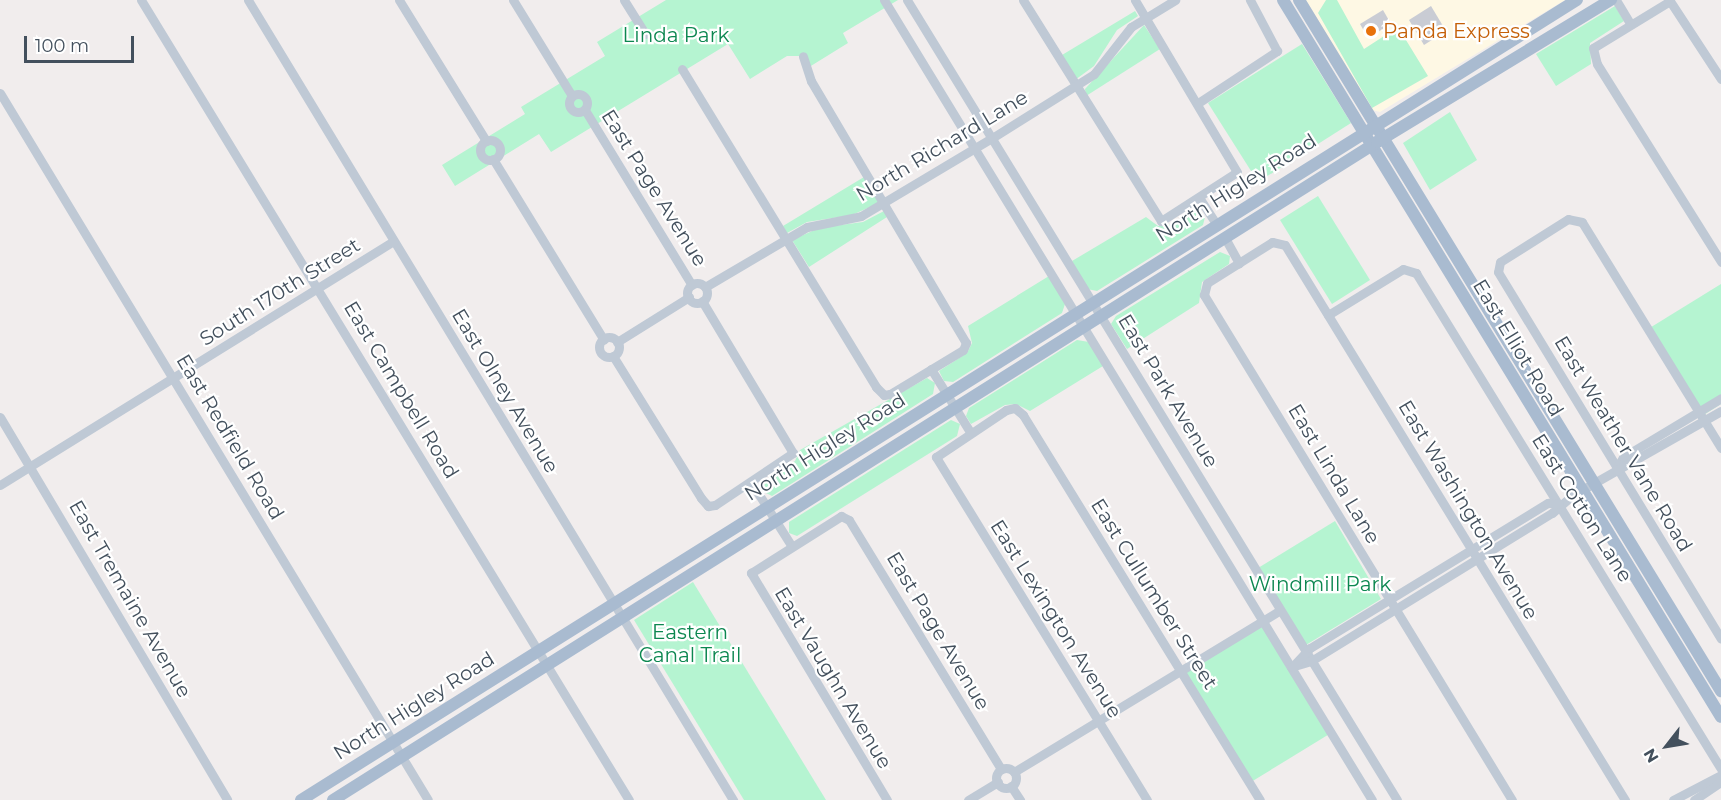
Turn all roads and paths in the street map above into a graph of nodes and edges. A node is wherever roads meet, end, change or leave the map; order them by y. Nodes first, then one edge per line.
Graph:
1 (141, 0) edge
2 (248, 0) edge
3 (399, 0) edge
4 (513, 0) edge
5 (624, 0) edge
6 (884, 0) edge
7 (907, 0) edge
8 (1023, 0) edge
9 (1135, 0) edge
10 (1175, 0) edge
11 (1250, 0) edge
12 (1282, 0) edge
13 (1299, 0) edge
14 (1577, 0) edge
15 (1611, 0) edge
16 (1616, 0) edge
17 (1670, 1) edge
18 (1146, 17) junction
19 (1629, 22) junction
20 (645, 34) dead end
21 (803, 56) dead end
22 (682, 69) dead end
23 (1721, 79) edge
24 (1075, 86) junction
25 (0, 93) edge
26 (1198, 103) junction
27 (1369, 128) junction
28 (992, 138) junction
29 (1383, 138) junction
30 (1372, 145) junction
31 (974, 148) junction
32 (1200, 199) junction
33 (885, 203) junction
34 (1216, 224) junction
35 (1225, 238) junction
36 (786, 239) junction
37 (394, 241) junction
38 (1721, 262) edge
39 (1239, 263) junction
40 (692, 285) junction
41 (705, 287) junction
42 (317, 288) junction
43 (689, 297) junction
44 (702, 301) junction
45 (1092, 302) junction
46 (1075, 313) junction
47 (1328, 315) junction
48 (1101, 316) junction
49 (1083, 327) junction
50 (604, 340) junction
51 (617, 342) junction
52 (614, 356) junction
53 (932, 369) junction
54 (174, 380) junction
55 (946, 394) junction
56 (1721, 398) edge
57 (955, 408) junction
58 (1699, 411) junction
59 (1721, 411) edge
60 (0, 417) edge
61 (1705, 421) junction
62 (970, 432) junction
63 (1721, 448) edge
64 (30, 466) junction
65 (1617, 468) junction
66 (751, 482) junction
67 (0, 485) edge
68 (1588, 486) junction
69 (1559, 504) junction
70 (767, 507) junction
71 (776, 522) junction
72 (791, 545) junction
73 (1472, 550) junction
74 (1478, 559) junction
75 (1390, 600) junction
76 (612, 603) junction
77 (1396, 609) junction
78 (1280, 610) junction
79 (622, 618) junction
80 (1263, 621) junction
81 (1721, 639) edge
82 (538, 651) junction
83 (1305, 651) junction
84 (1311, 661) junction
85 (546, 665) junction
86 (1291, 667) junction
87 (1181, 670) junction
88 (1721, 691) edge
89 (1721, 717) edge
90 (1098, 721) junction
91 (393, 743) junction
92 (402, 757) junction
93 (1721, 769) edge
94 (1001, 770) junction
95 (1014, 772) junction
96 (1721, 776) edge
97 (998, 782) junction
98 (1721, 782) edge
99 (1011, 786) junction
100 (227, 800) edge
101 (301, 800) edge
102 (333, 800) edge
103 (428, 800) edge
104 (629, 800) edge
105 (733, 800) edge
106 (886, 800) edge
107 (968, 800) edge
108 (1020, 800) edge
109 (1147, 800) edge
110 (1260, 800) edge
111 (1372, 800) edge
112 (1397, 800) edge
113 (1512, 800) edge
114 (1625, 800) edge
115 (1673, 800) edge
116 (1694, 800) edge

1 - 42 street, East Campbell Road
2 - 37 street, East Olney Avenue
3 - 50 street
4 - 40 street, East Page Avenue
5 - 20 street
6 - 31 street, East Park Avenue
7 - 28 street, East Park Avenue
8 - 24 street
9 - 18 street
10 - 18 street, North Richard Lane
11 - 26 street
12 - 27 main road, East Elliot Road
13 - 27 main road, East Elliot Road
14 - 27 main road, North Higley Road
15 - 29 main road, North Higley Road
16 - 19 street
17 - 19 street
17 - 23 street
18 - 24 street, North Richard Lane
18 - 26 street
19 - 38 street
21 - 33 street
22 - 36 street
24 - 28 street, North Richard Lane
24 - 32 street
25 - 54 street, East Redfield Road
26 - 32 street
27 - 29 main road, East Elliot Road
27 - 30 main road, East Elliot Road
27 - 34 main road, North Higley Road
28 - 31 street, North Richard Lane
28 - 45 street, East Park Avenue
29 - 30 main road, North Higley Road
29 - 68 main road, East Elliot Road
30 - 35 main road, North Higley Road
30 - 68 main road, East Elliot Road
31 - 33 street, North Richard Lane
31 - 46 street, East Park Avenue
32 - 34 street
33 - 36 street, North Richard Lane
33 - 53 street
34 - 45 main road, North Higley Road
35 - 39 street
35 - 48 main road, North Higley Road
36 - 41 street, North Richard Lane
36 - 53 street
37 - 42 street, South 170th Street
37 - 76 street, East Olney Avenue
39 - 47 street, East Washington Avenue
39 - 75 street, East Linda Lane
40 - 41 street
40 - 43 street
41 - 44 street
42 - 54 street, South 170th Street
42 - 82 street, East Campbell Road
43 - 44 street
43 - 51 street
44 - 66 street
45 - 46 main road, North Higley Road
45 - 48 street, East Park Avenue
46 - 49 street, East Park Avenue
46 - 55 main road, North Higley Road
47 - 69 street, East Cotton Lane
47 - 73 street, East Washington Avenue
48 - 49 main road, North Higley Road
48 - 78 street, East Park Avenue
49 - 57 main road, North Higley Road
49 - 80 street, East Park Avenue
50 - 51 street
50 - 52 street
51 - 52 street
52 - 66 street
53 - 55 street
54 - 64 street, South 170th Street
54 - 91 street, East Redfield Road
55 - 57 street
55 - 70 main road, North Higley Road
56 - 58 street
57 - 62 street
57 - 71 main road, North Higley Road
58 - 61 street
58 - 65 street
58 - 65 street, East Weather Vane Road
59 - 61 street
60 - 64 street, East Tremaine Avenue
61 - 63 street
61 - 65 street
62 - 87 street, East Cullumber Street
62 - 90 street, East Lexington Avenue
64 - 67 street, South 170th Street
64 - 100 street, East Tremaine Avenue
65 - 68 street
65 - 81 street, East Weather Vane Road
66 - 70 street
68 - 69 street
68 - 88 main road, East Elliot Road
68 - 89 main road, East Elliot Road
69 - 73 street
69 - 74 street
69 - 93 street, East Cotton Lane
70 - 71 street
70 - 76 main road, North Higley Road
71 - 72 street
71 - 79 main road, North Higley Road
72 - 94 street, East Page Avenue
72 - 106 street, East Vaughn Avenue
73 - 74 street, East Washington Avenue
73 - 75 street
74 - 77 street
74 - 114 street, East Washington Avenue
75 - 77 street, East Linda Lane
75 - 83 street
76 - 79 street, East Olney Avenue
76 - 82 main road, North Higley Road
77 - 84 street
77 - 113 street, East Linda Lane
78 - 80 street
78 - 83 street, East Park Avenue
79 - 85 main road, North Higley Road
79 - 105 street, East Olney Avenue
80 - 86 street, East Park Avenue
80 - 87 street
82 - 85 street, East Campbell Road
82 - 91 main road, North Higley Road
83 - 84 street, East Park Avenue
83 - 86 street
84 - 86 street
84 - 112 street, East Park Avenue
85 - 92 main road, North Higley Road
85 - 104 street, East Campbell Road
86 - 111 street, East Park Avenue
87 - 90 street
87 - 110 street, East Cullumber Street
90 - 95 street
90 - 109 street, East Lexington Avenue
91 - 92 street, East Redfield Road
91 - 101 main road, North Higley Road
92 - 102 main road, North Higley Road
92 - 103 street, East Redfield Road
94 - 95 street
94 - 97 street
95 - 99 street
96 - 115 street
97 - 99 street
97 - 107 street
98 - 116 street
99 - 108 street

